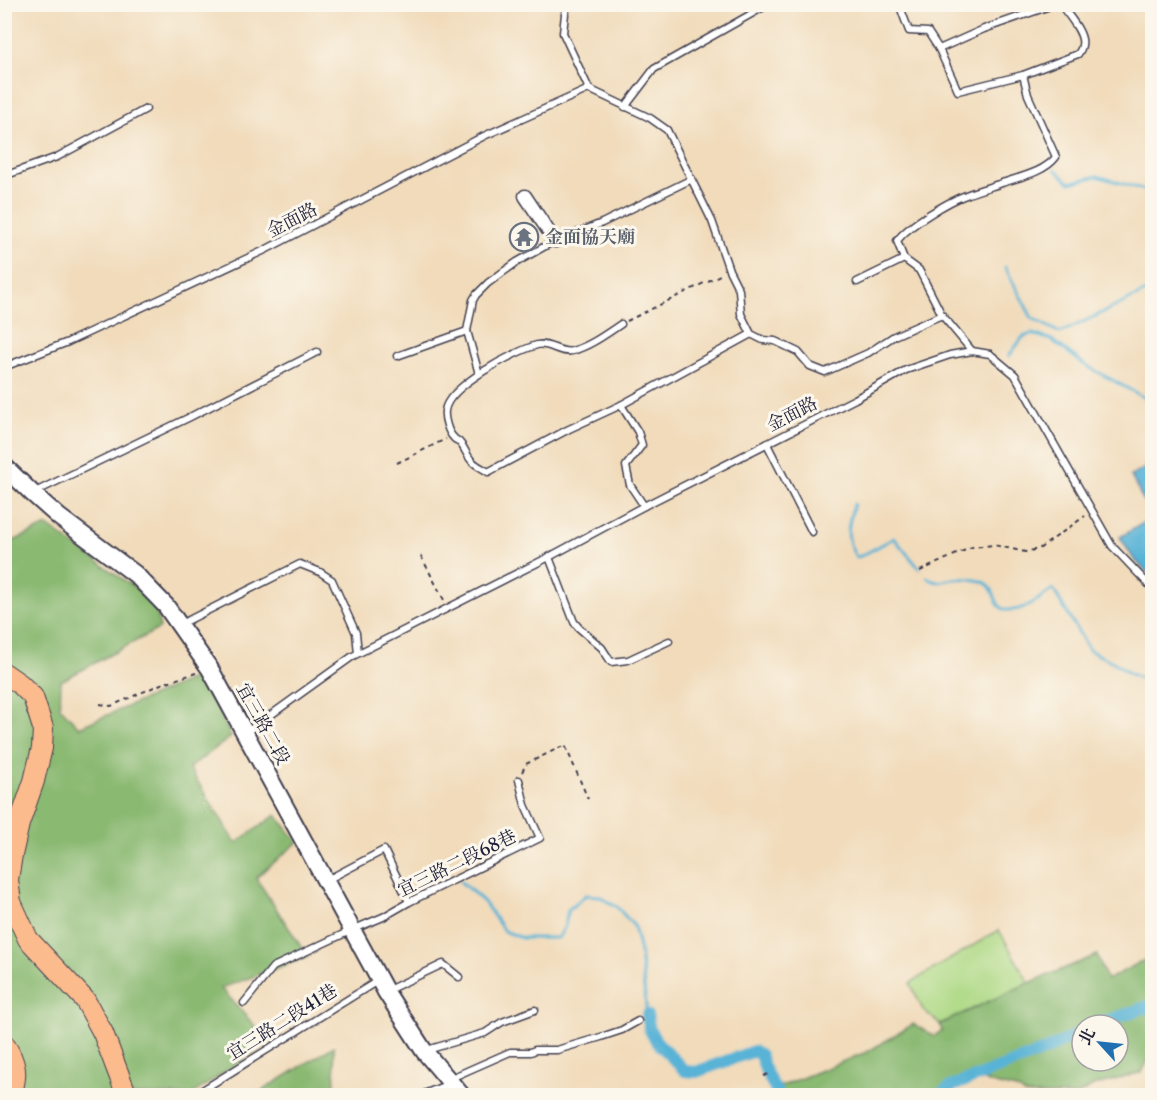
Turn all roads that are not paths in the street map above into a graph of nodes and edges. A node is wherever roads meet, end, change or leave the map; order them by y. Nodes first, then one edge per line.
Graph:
1 (566, 4) edge
2 (769, 4) edge
3 (899, 4) edge
4 (1049, 4) edge
5 (1057, 4) edge
6 (939, 49) junction
7 (1023, 75) junction
8 (589, 89) junction
9 (625, 107) junction
10 (146, 109) dead end
11 (4, 176) edge
12 (692, 179) junction
13 (525, 196) dead end
14 (555, 241) junction
15 (904, 259) junction
16 (857, 282) dead end
17 (942, 315) junction
18 (621, 324) road end
19 (467, 331) junction
20 (751, 334) junction
21 (972, 351) junction
22 (317, 352) dead end
23 (397, 356) dead end
24 (4, 367) edge
25 (479, 374) junction
26 (621, 405) junction
27 (767, 444) junction
28 (4, 466) edge
29 (32, 493) junction
30 (644, 506) junction
31 (812, 532) dead end
32 (549, 557) junction
33 (1152, 588) edge
34 (180, 625) junction
35 (669, 641) dead end
36 (358, 653) junction
37 (4, 673) edge
38 (245, 733) junction
39 (519, 780) road end
40 (326, 880) junction
41 (409, 902) junction
42 (352, 930) junction
43 (459, 977) dead end
44 (383, 986) junction
45 (244, 1003) dead end
46 (535, 1010) dead end
47 (638, 1022) dead end
48 (4, 1044) edge
49 (424, 1051) junction
50 (454, 1086) edge
51 (201, 1091) dead end
52 (10, 1095) edge
53 (127, 1095) edge
54 (419, 1095) edge

1 - 8 lane
2 - 9 lane
3 - 6 lane
4 - 6 lane
5 - 7 lane
6 - 7 lane
7 - 15 lane
8 - 9 lane
8 - 24 lane, 金面路
9 - 12 lane
10 - 11 lane
12 - 14 lane
12 - 20 lane
13 - 14 street
14 - 19 lane
15 - 16 lane
15 - 17 lane
17 - 20 lane
17 - 21 lane
18 - 25 lane
19 - 23 lane
19 - 25 lane
20 - 26 lane
21 - 27 lane, 金面路
21 - 33 lane
22 - 29 lane
25 - 26 lane
26 - 30 lane
27 - 30 lane, 金面路
27 - 31 lane
28 - 29 street, 宜三路二段
29 - 34 street, 宜三路二段
30 - 32 lane, 金面路
32 - 35 lane
32 - 36 lane, 金面路
34 - 36 lane
34 - 38 street, 宜三路二段
36 - 38 lane, 金面路
37 - 53 main road
38 - 40 street, 宜三路二段
39 - 41 lane, 宜三路二段68巷
40 - 41 lane
40 - 42 street, 宜三路二段
41 - 42 lane, 宜三路二段68巷
42 - 44 street, 宜三路二段
42 - 45 lane, 宜三路二段68巷
43 - 44 lane, 宜三路二段41巷
44 - 49 street, 宜三路二段
44 - 51 lane, 宜三路二段41巷
46 - 49 lane
47 - 50 lane
48 - 52 main road
49 - 50 street, 宜三路二段
50 - 54 lane

